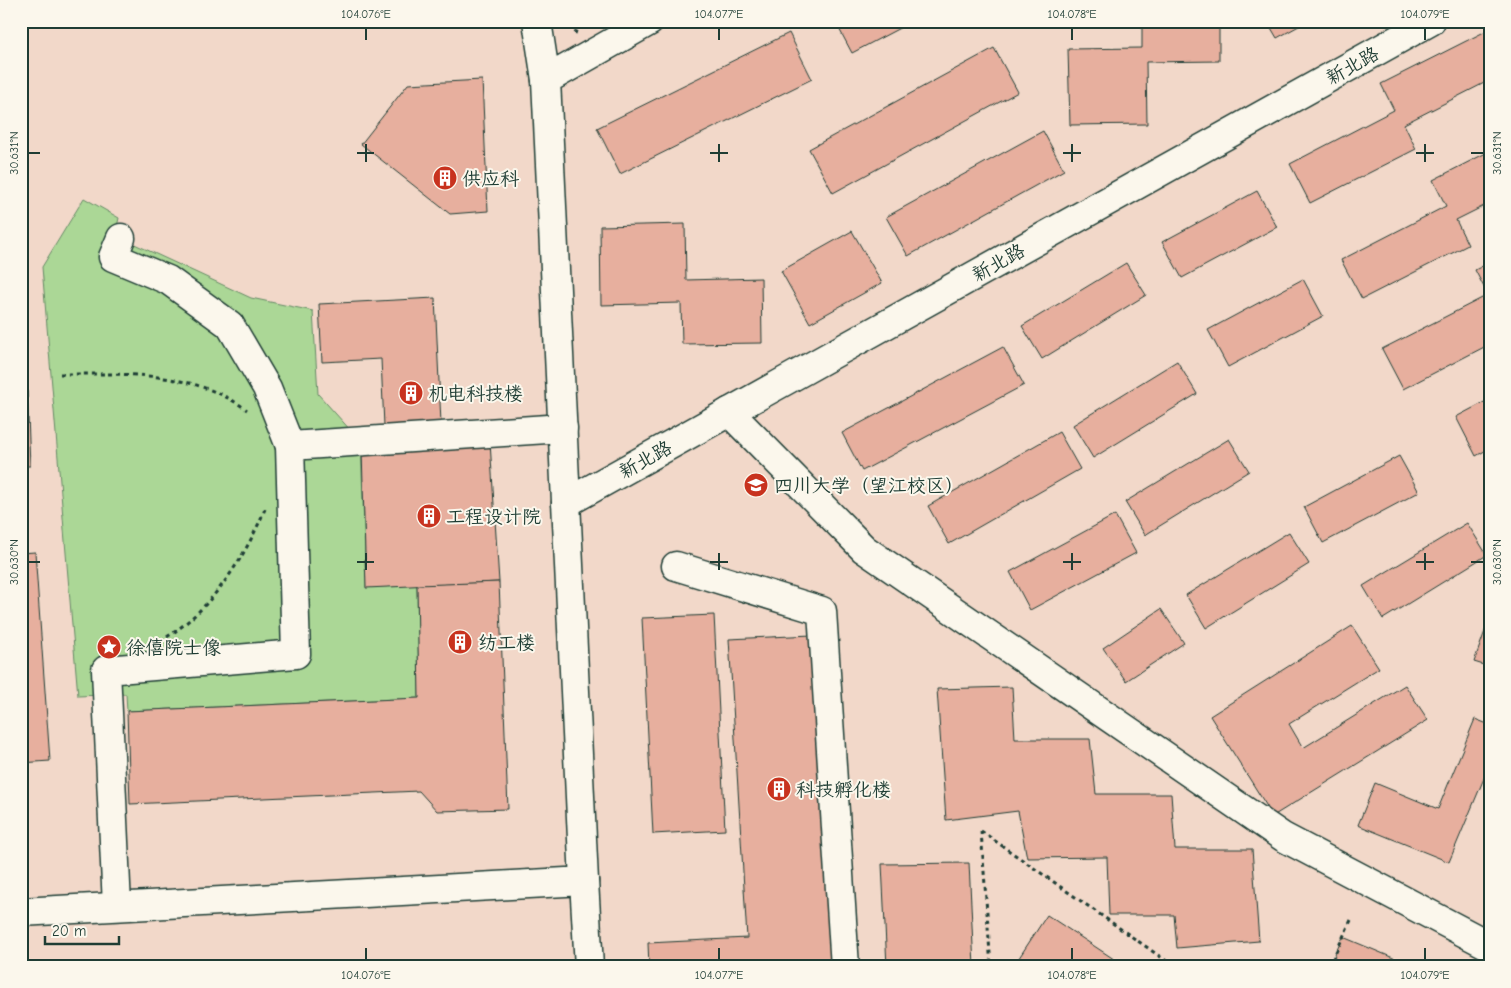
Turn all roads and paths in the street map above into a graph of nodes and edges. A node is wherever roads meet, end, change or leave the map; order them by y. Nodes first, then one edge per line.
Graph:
1 (537, 21) edge
2 (650, 21) edge
3 (1431, 21) edge
4 (546, 80) junction
5 (121, 238) dead end
6 (60, 374) dead end
7 (729, 412) junction
8 (254, 415) dead end
9 (563, 428) junction
10 (290, 446) junction
11 (566, 503) junction
12 (266, 507) dead end
13 (676, 566) dead end
14 (159, 642) dead end
15 (584, 880) junction
16 (117, 906) junction
17 (21, 912) edge
18 (1351, 920) dead end
19 (1490, 947) edge
20 (589, 967) edge
21 (844, 967) edge
22 (991, 967) edge
23 (1175, 967) edge
24 (1329, 967) edge
25 (1484, 967) edge

1 - 4 street
2 - 4 street
3 - 7 street, 新北路
4 - 9 street
5 - 10 street
6 - 8 path
7 - 11 street, 新北路
7 - 19 street
9 - 10 street
9 - 11 street
10 - 16 street
11 - 15 street
12 - 14 path
13 - 21 street
15 - 16 street
15 - 20 street
16 - 17 street
18 - 24 path
19 - 25 street
22 - 23 path

